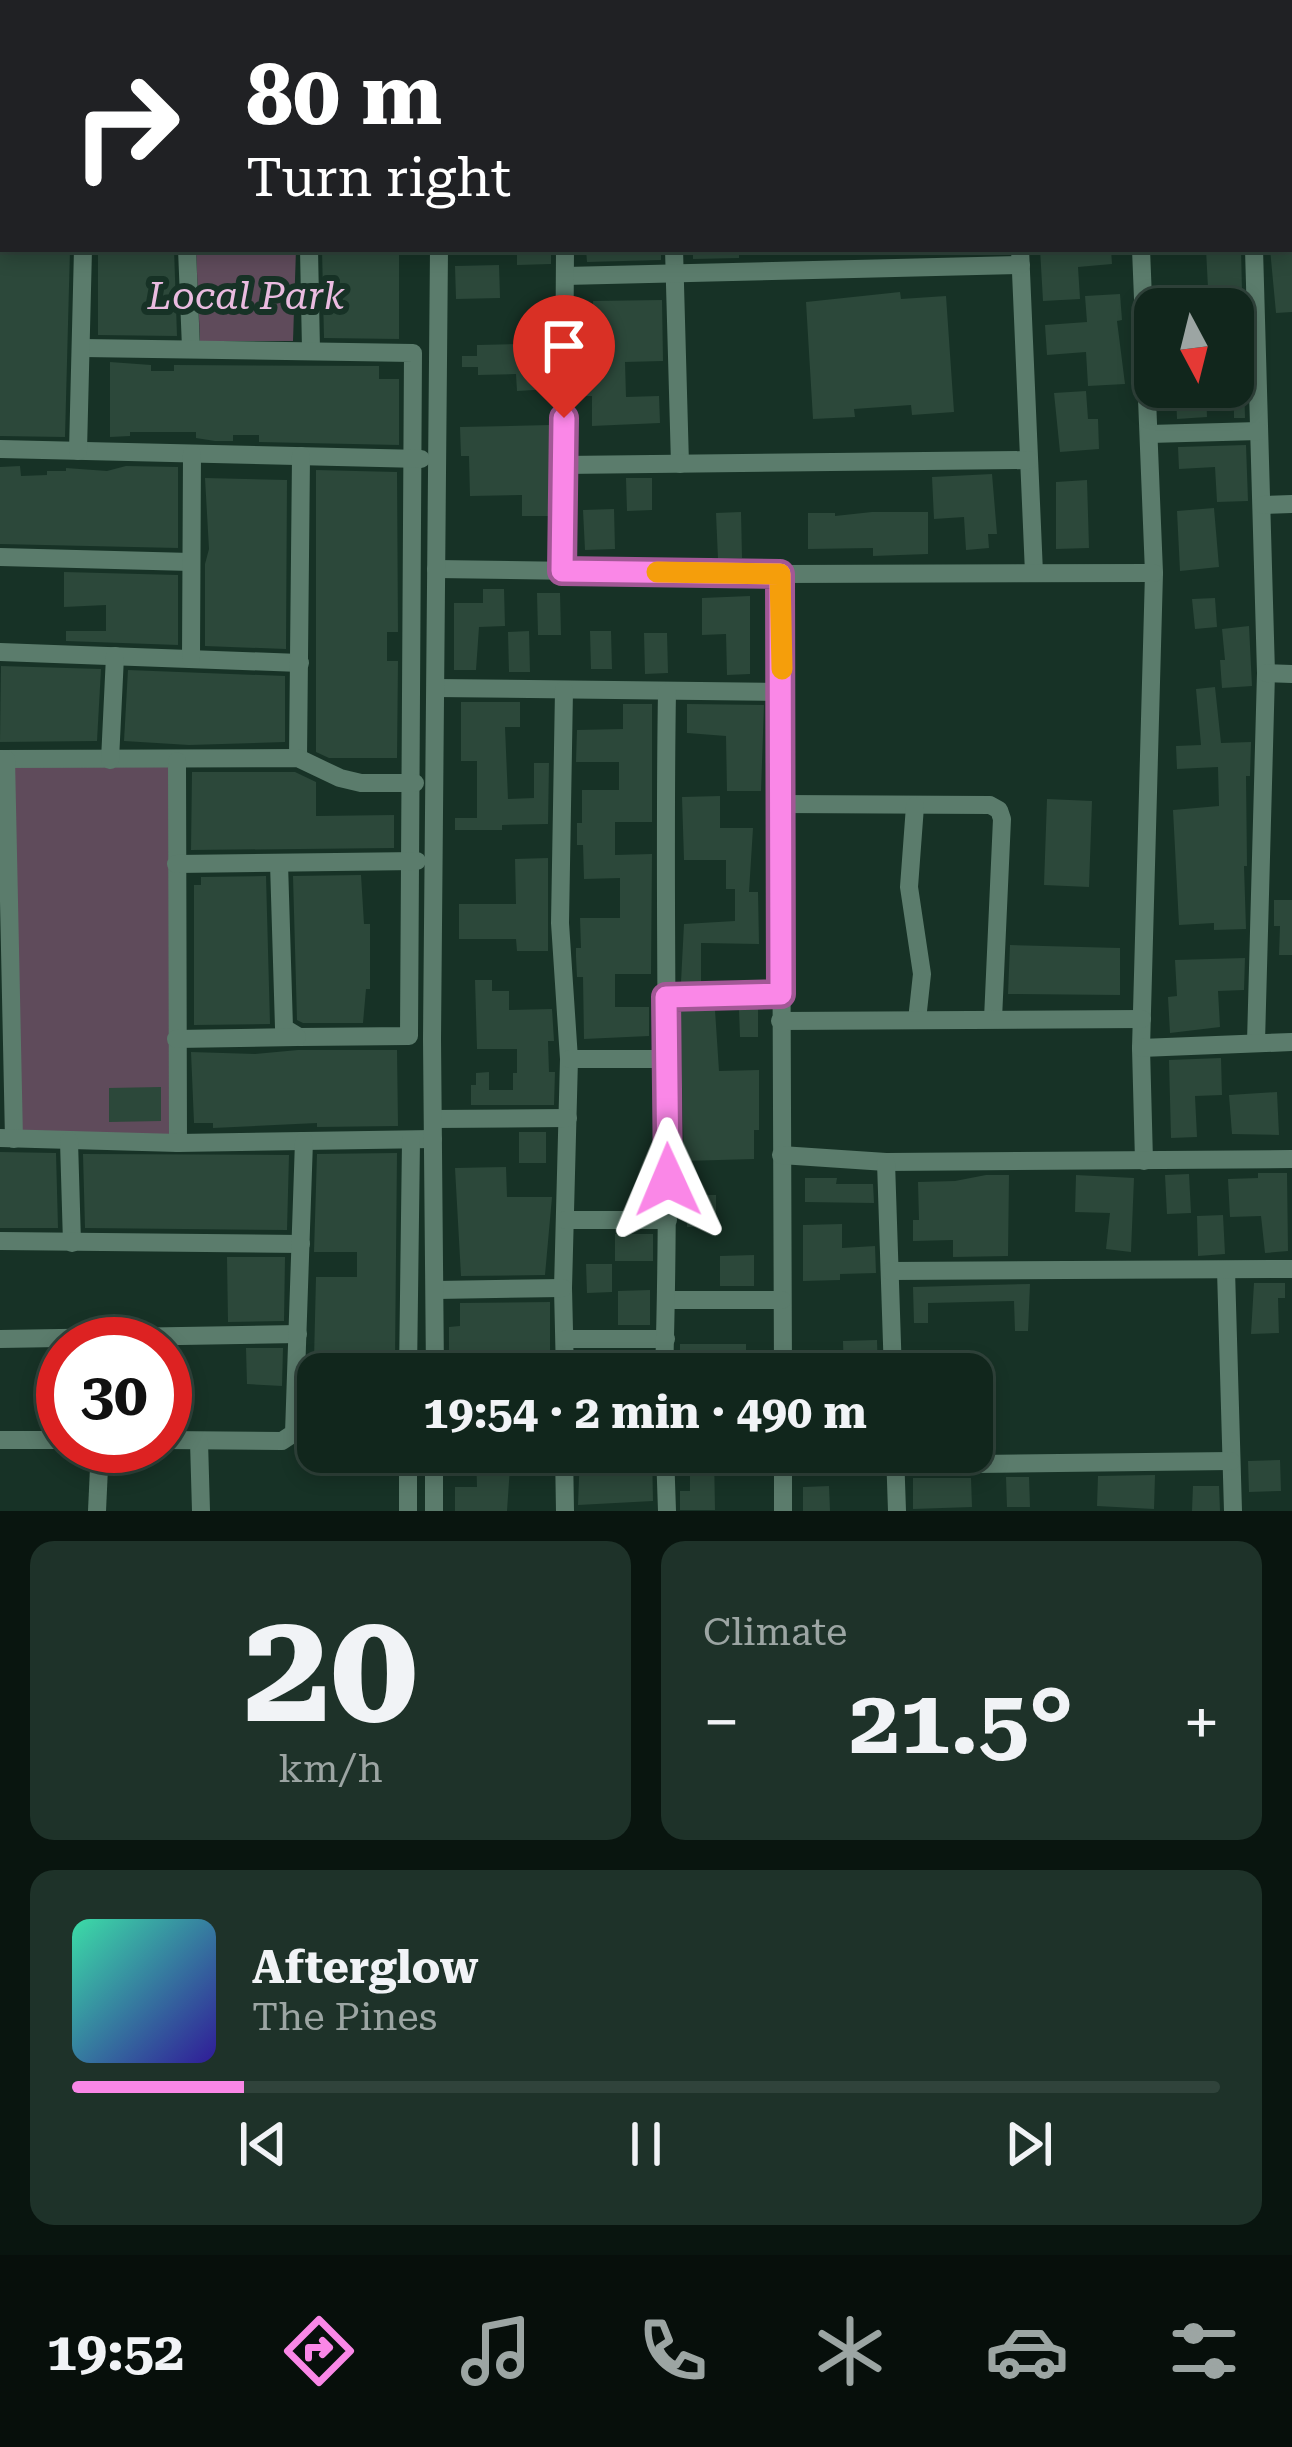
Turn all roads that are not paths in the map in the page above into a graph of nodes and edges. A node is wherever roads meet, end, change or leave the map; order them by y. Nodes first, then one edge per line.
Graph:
1 (83, 252) edge
2 (187, 252) edge
3 (309, 252) edge
4 (439, 252) edge
5 (565, 252) edge
6 (674, 252) edge
7 (1141, 252) edge
8 (1255, 252) edge
9 (1021, 257) edge
10 (675, 274) junction
11 (565, 277) junction
12 (83, 348) junction
13 (190, 348) junction
14 (311, 350) junction
15 (1258, 431) junction
16 (1149, 434) junction
17 (0, 449) edge
18 (78, 451) junction
19 (192, 454) junction
20 (301, 456) junction
21 (413, 459) junction
22 (434, 459) junction
23 (1030, 460) junction
24 (680, 464) junction
25 (563, 465) junction
26 (1292, 504) edge
27 (1263, 505) junction
28 (0, 557) edge
29 (191, 562) junction
30 (436, 569) junction
31 (562, 571) junction
32 (1034, 573) junction
33 (1154, 573) junction
34 (780, 574) junction
35 (0, 652) edge
36 (115, 656) junction
37 (190, 659) junction
38 (300, 663) junction
39 (1266, 674) junction
40 (1292, 674) edge
41 (436, 688) junction
42 (564, 689) junction
43 (667, 692) junction
44 (782, 692) junction
45 (298, 758) junction
46 (3, 759) edge
47 (110, 760) junction
48 (177, 761) junction
49 (408, 782) junction
50 (434, 784) junction
51 (781, 804) junction
52 (915, 806) junction
53 (434, 860) junction
54 (408, 861) junction
55 (3, 862) edge
56 (280, 863) junction
57 (176, 864) junction
58 (781, 994) junction
59 (666, 997) junction
60 (993, 1019) junction
61 (1142, 1019) junction
62 (917, 1020) junction
63 (781, 1021) junction
64 (298, 1037) junction
65 (176, 1039) junction
66 (6, 1041) edge
67 (1256, 1042) junction
68 (1292, 1042) edge
69 (1141, 1048) junction
70 (569, 1059) junction
71 (667, 1059) junction
72 (568, 1118) junction
73 (433, 1129) junction
74 (7, 1138) edge
75 (411, 1140) junction
76 (69, 1141) junction
77 (304, 1141) junction
78 (178, 1143) junction
79 (782, 1155) junction
80 (1292, 1160) edge
81 (1144, 1161) junction
82 (886, 1162) junction
83 (565, 1220) junction
84 (668, 1220) junction
85 (0, 1241) edge
86 (72, 1243) junction
87 (301, 1244) junction
88 (1292, 1269) edge
89 (1226, 1270) junction
90 (890, 1271) junction
91 (563, 1288) junction
92 (436, 1290) junction
93 (666, 1300) junction
94 (782, 1300) junction
95 (298, 1334) junction
96 (0, 1339) edge
97 (566, 1339) junction
98 (665, 1339) junction
99 (408, 1353) edge
100 (435, 1353) edge
101 (566, 1353) edge
102 (665, 1353) edge
103 (783, 1353) edge
104 (892, 1353) edge
105 (0, 1440) edge
106 (36, 1440) edge
107 (192, 1441) edge
108 (199, 1441) junction
109 (993, 1460) edge
110 (1231, 1461) junction
111 (99, 1473) edge
112 (408, 1473) edge
113 (434, 1473) edge
114 (565, 1473) edge
115 (665, 1473) edge
116 (783, 1473) edge
117 (896, 1473) edge
118 (97, 1511) edge
119 (201, 1511) edge
120 (408, 1511) edge
121 (434, 1511) edge
122 (566, 1511) edge
123 (667, 1511) edge
124 (783, 1511) edge
125 (897, 1511) edge
126 (1233, 1511) edge

1 - 12 street
2 - 13 street
3 - 14 street
4 - 22 street
5 - 11 street
6 - 10 street
7 - 16 street
8 - 15 street
9 - 10 street
9 - 23 street
10 - 11 street
10 - 24 street
11 - 25 street
12 - 13 street
12 - 18 street
13 - 14 street
14 - 21 street
15 - 16 street
15 - 27 street
16 - 33 street
17 - 18 street
18 - 19 street
19 - 20 street
19 - 29 street
20 - 21 street
20 - 38 street
21 - 22 street
21 - 49 street
22 - 30 street
23 - 24 street
23 - 32 street
24 - 25 street
25 - 31 street
26 - 27 street
27 - 39 street
28 - 29 street
29 - 37 street
30 - 31 street
30 - 41 street
31 - 34 street
32 - 33 street
32 - 34 street
33 - 61 street
34 - 44 street
35 - 36 street
36 - 37 street
36 - 47 street
37 - 38 street
38 - 45 street
39 - 40 street
39 - 67 street
41 - 42 street
41 - 50 street
42 - 43 street
42 - 70 street
43 - 44 street
43 - 59 street
44 - 51 street
45 - 48 street
45 - 49 street
46 - 47 street
46 - 55 street
47 - 48 street
48 - 57 street
49 - 50 street
49 - 54 street
50 - 53 street
51 - 52 street
51 - 58 street
52 - 60 street
52 - 62 street
53 - 54 street
53 - 73 street
54 - 56 street
54 - 64 street
55 - 66 street
56 - 57 street
56 - 64 street
57 - 65 street
58 - 59 street
58 - 63 street
59 - 71 street
60 - 61 street
60 - 62 street
61 - 69 street
62 - 63 street
63 - 79 street
64 - 65 street
65 - 78 street
66 - 74 street
67 - 68 street
67 - 69 street
69 - 81 street
70 - 71 street
70 - 72 street
71 - 84 street
72 - 73 street
72 - 83 street
73 - 75 street
73 - 92 street
74 - 76 street
75 - 77 street
75 - 99 street
76 - 78 street
76 - 86 street
77 - 78 street
77 - 87 street
79 - 82 street
79 - 94 street
80 - 81 street
81 - 82 street
82 - 90 street
83 - 84 street
83 - 91 street
84 - 93 street
85 - 86 street
86 - 87 street
87 - 95 street
88 - 89 street
89 - 90 street
89 - 110 street
90 - 104 street
91 - 92 street
91 - 97 street
92 - 100 street
93 - 94 street
93 - 98 street
94 - 103 street
95 - 96 street
95 - 108 street
97 - 98 street
97 - 101 street
98 - 102 street
105 - 106 street
107 - 108 street
108 - 119 street
109 - 110 street
110 - 126 street
111 - 118 street
112 - 120 street
113 - 121 street
114 - 122 street
115 - 123 street
116 - 124 street
117 - 125 street

